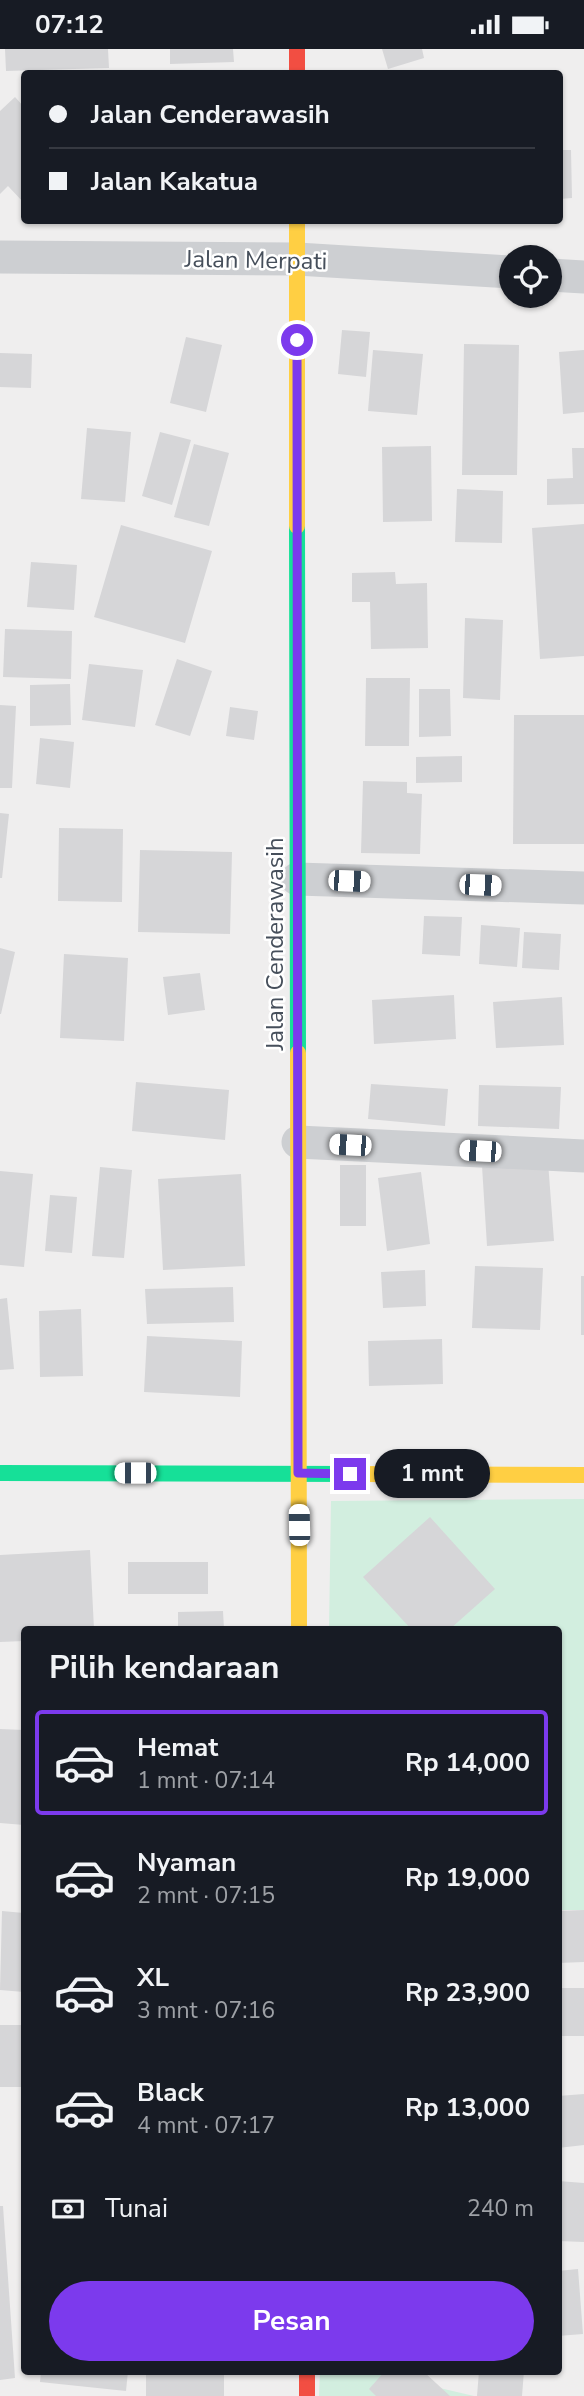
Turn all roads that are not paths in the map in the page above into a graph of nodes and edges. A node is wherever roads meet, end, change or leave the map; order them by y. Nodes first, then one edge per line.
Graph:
1 (297, 49) edge
2 (297, 70) edge
3 (297, 224) edge
4 (0, 257) edge
5 (297, 259) junction
6 (499, 271) edge
7 (562, 276) edge
8 (584, 277) edge
9 (297, 879) junction
10 (584, 888) edge
11 (298, 1142) junction
12 (584, 1156) edge
13 (0, 1473) edge
14 (298, 1473) junction
15 (584, 1475) edge
16 (299, 1626) edge
17 (307, 2375) edge
18 (307, 2396) edge

1 - 2 street
3 - 5 street, Jalan Cenderawasih
4 - 5 street, Jalan Merpati
5 - 6 street, Jalan Merpati
5 - 9 street, Jalan Cenderawasih
7 - 8 street
9 - 10 street
9 - 11 street, Jalan Cenderawasih
11 - 12 street
11 - 14 street, Jalan Cenderawasih
13 - 14 street
14 - 15 street
14 - 16 street, Jalan Cenderawasih
17 - 18 street

